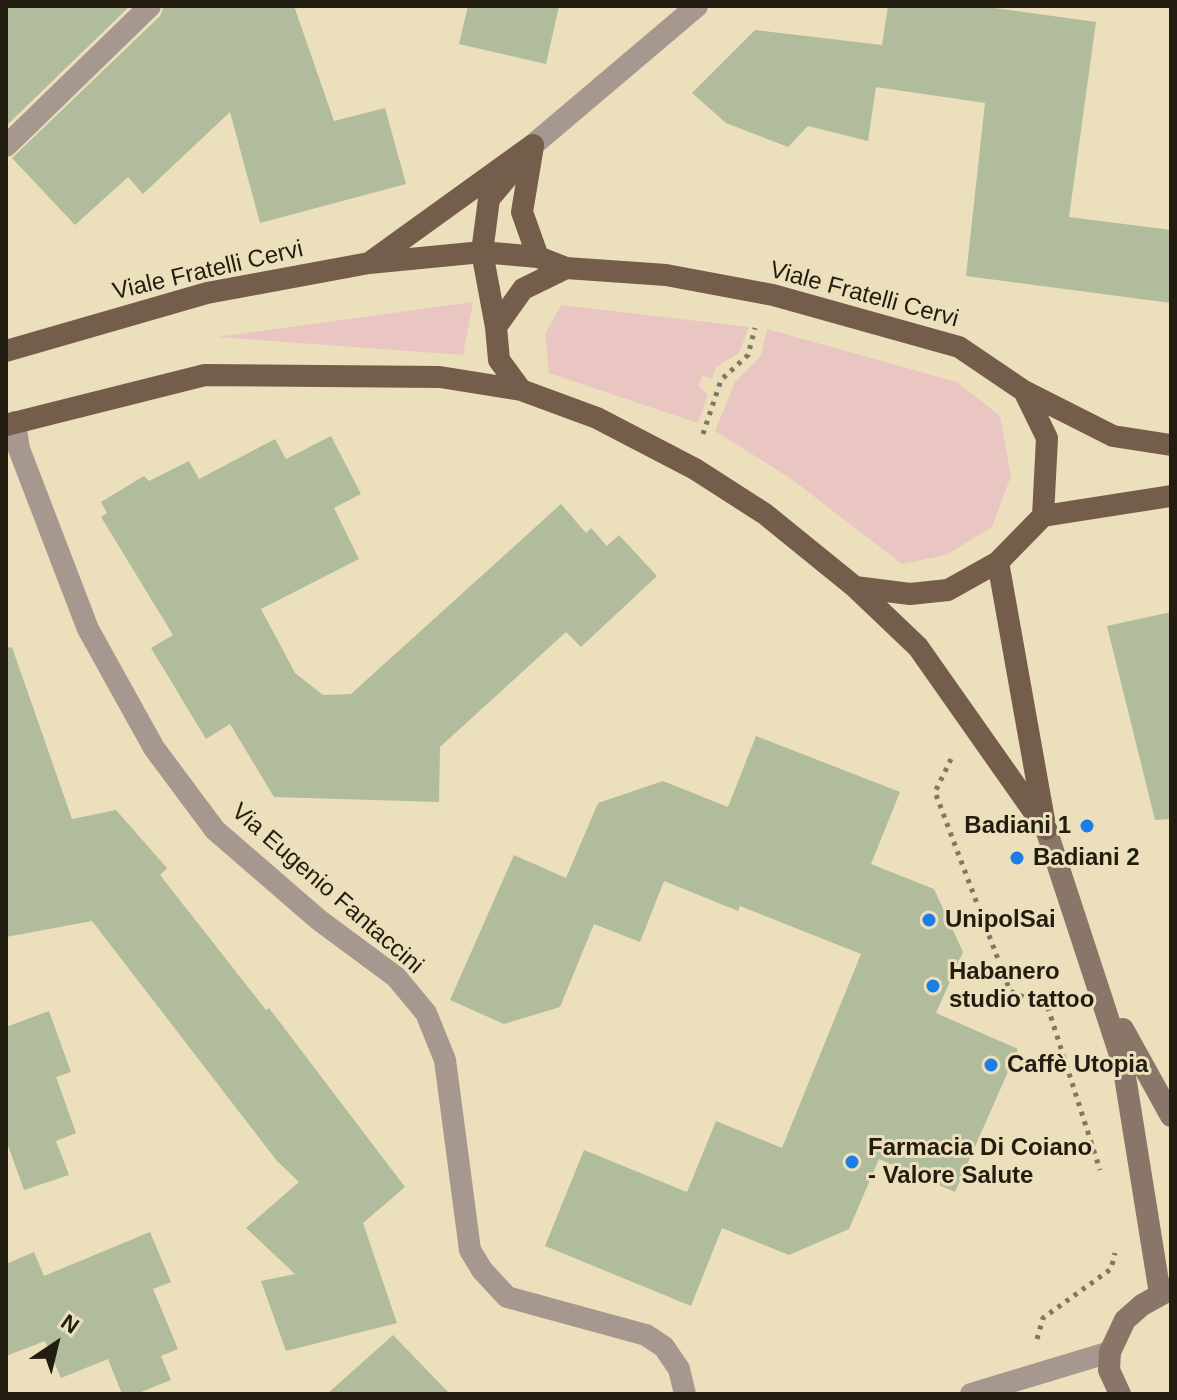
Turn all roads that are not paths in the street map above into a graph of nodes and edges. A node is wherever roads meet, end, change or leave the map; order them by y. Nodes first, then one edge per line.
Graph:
1 (150, 6) edge
2 (697, 6) edge
3 (533, 145) junction
4 (6, 146) edge
5 (482, 252) junction
6 (538, 257) junction
7 (369, 263) junction
8 (566, 268) junction
9 (496, 327) junction
10 (11, 345) edge
11 (521, 390) junction
12 (1024, 391) junction
13 (10, 424) edge
14 (1171, 445) edge
15 (1171, 496) edge
16 (1043, 516) junction
17 (998, 562) junction
18 (855, 587) junction
19 (1046, 829) junction
20 (1103, 994) junction
21 (1171, 1116) edge
22 (1165, 1292) edge
23 (1110, 1352) junction
24 (685, 1394) edge
25 (971, 1394) edge
26 (1120, 1394) edge

1 - 4 street
2 - 3 street
3 - 5 main road
3 - 6 main road
3 - 7 main road
5 - 6 main road, Viale Fratelli Cervi
5 - 7 main road, Viale Fratelli Cervi
5 - 9 main road
6 - 8 main road, Viale Fratelli Cervi
7 - 10 main road, Viale Fratelli Cervi
8 - 9 main road
8 - 12 main road, Viale Fratelli Cervi
9 - 11 main road
11 - 13 main road
11 - 18 main road
12 - 14 main road
12 - 16 main road, Viale Fratelli Cervi
13 - 24 street, Via Eugenio Fantaccini
15 - 16 main road
16 - 17 main road
17 - 18 main road
17 - 19 main road
18 - 19 main road
19 - 20 main road
20 - 21 main road
20 - 22 main road
22 - 23 main road
23 - 25 street
23 - 26 main road

